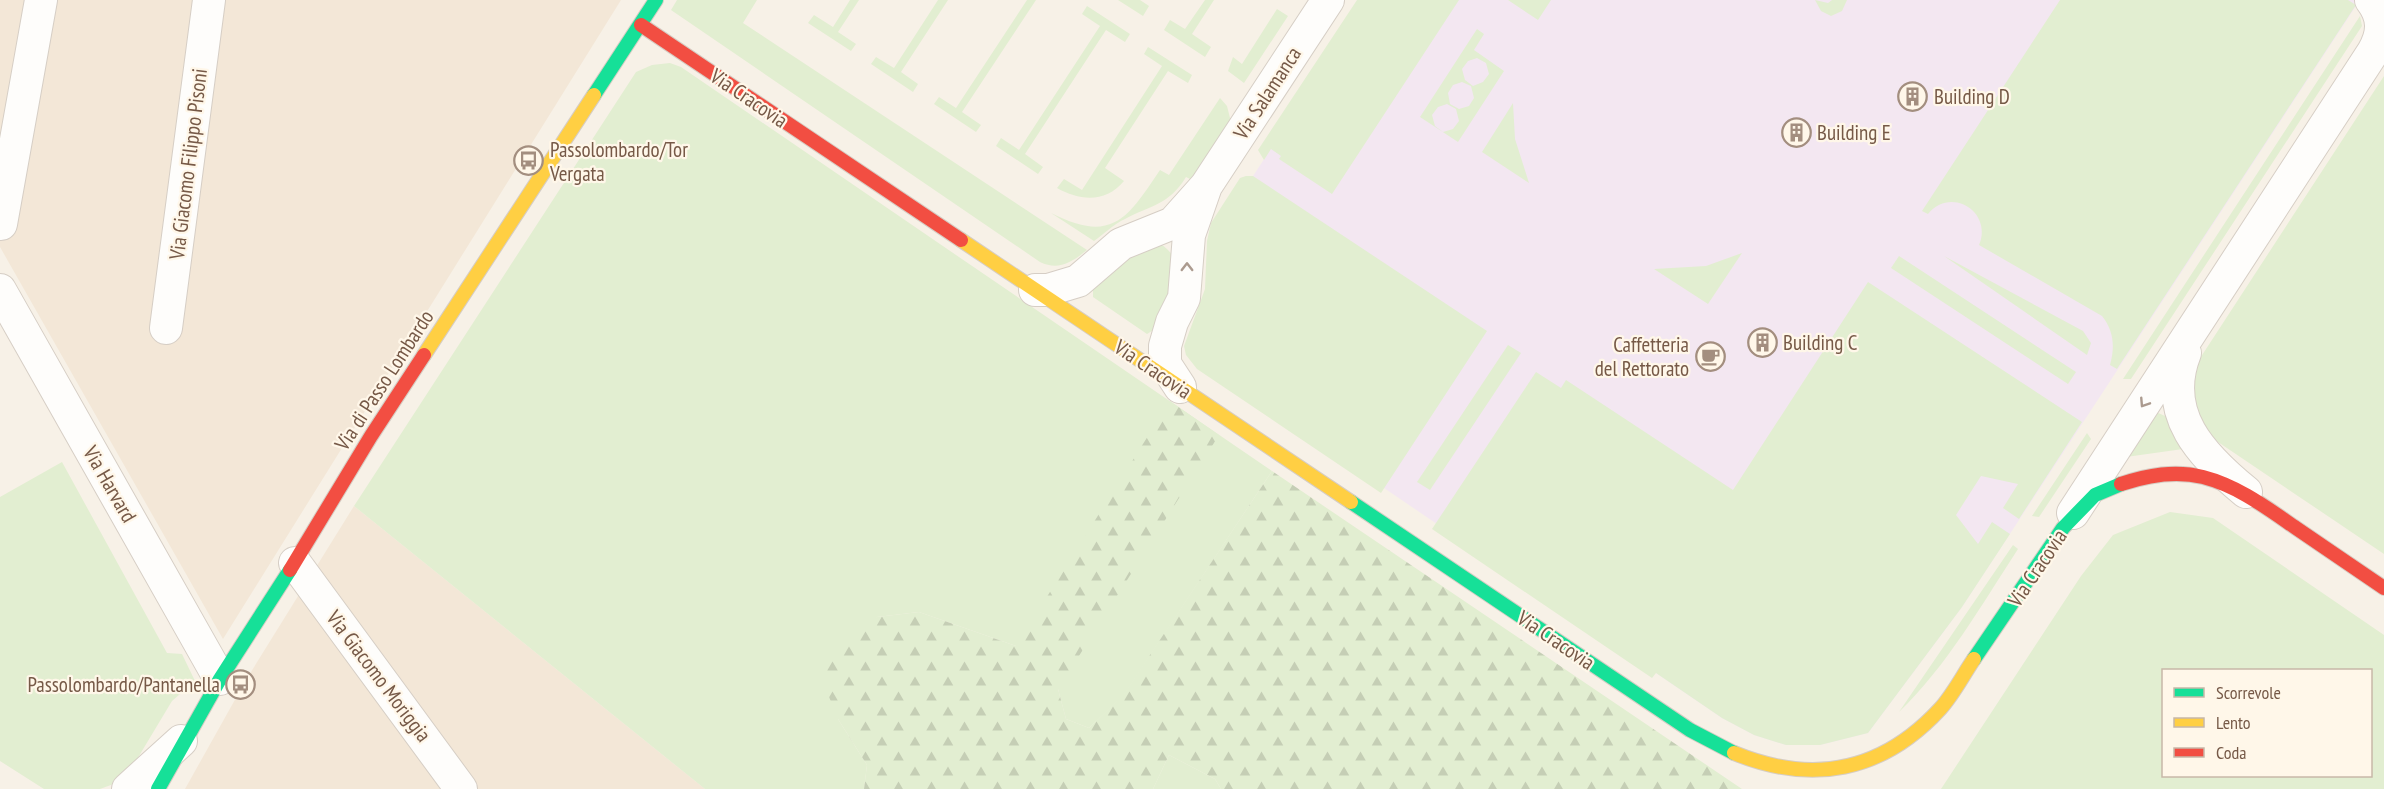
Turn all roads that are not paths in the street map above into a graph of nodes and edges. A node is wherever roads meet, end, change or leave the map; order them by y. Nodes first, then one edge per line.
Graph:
1 (41, 0) edge
2 (209, 0) edge
3 (656, 0) edge
4 (1328, 0) edge
5 (2371, 0) edge
6 (641, 25) junction
7 (1206, 186) junction
8 (1, 224) edge
9 (1098, 263) junction
10 (0, 290) edge
11 (1035, 290) junction
12 (2198, 319) junction
13 (1172, 322) junction
14 (166, 328) dead end
15 (1091, 328) junction
16 (1116, 345) junction
17 (1179, 387) junction
18 (2261, 504) junction
19 (2063, 528) junction
20 (295, 563) junction
21 (2384, 588) edge
22 (220, 679) junction
23 (186, 736) joint
24 (151, 789) edge
25 (461, 789) edge

1 - 8 street
2 - 14 street, Via Giacomo Filippo Pisoni
3 - 6 street, Via di Passo Lombardo
4 - 7 street, Via Salamanca
5 - 12 street
6 - 11 street, Via Cracovia
6 - 20 street, Via di Passo Lombardo
7 - 9 street, Via Salamanca
13 -> 7 street, Via Salamanca
9 - 11 street, Via Salamanca
9 - 15 street, Via Salamanca
10 - 22 street, Via Harvard
11 - 15 street, Via Cracovia
12 - 18 street
12 -> 19 street
13 - 16 street, Via Salamanca
13 - 17 street, Via Salamanca
15 - 16 street, Via Cracovia
16 - 17 street, Via Cracovia
17 - 19 street, Via Cracovia
18 - 19 street, Via Cracovia
18 - 21 street
20 - 22 street, Via di Passo Lombardo
20 - 25 street, Via Giacomo Moriggia
22 - 23 street, Via di Passo Lombardo
23 - 24 street

